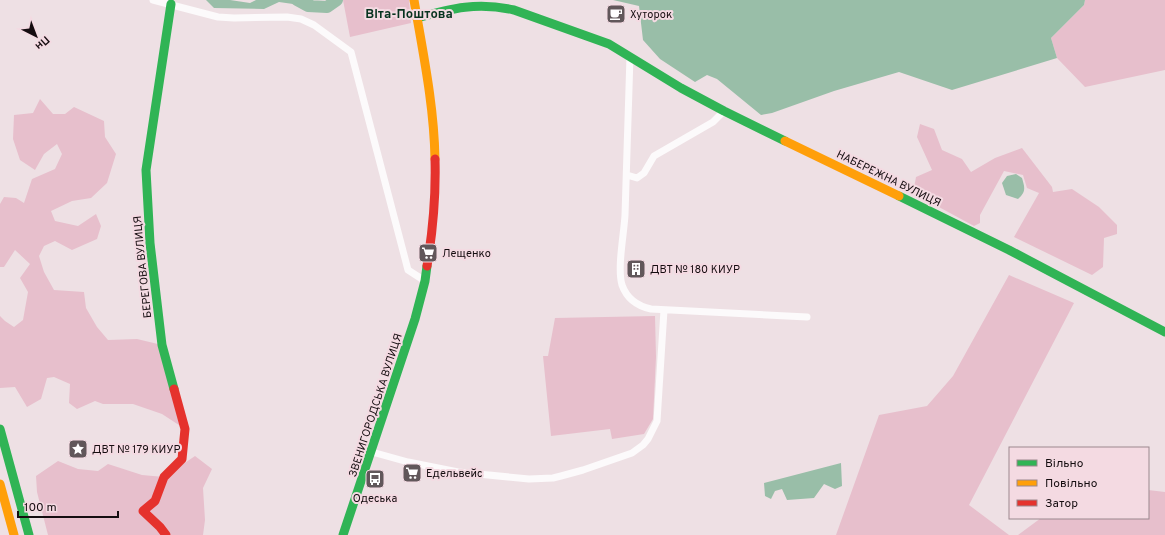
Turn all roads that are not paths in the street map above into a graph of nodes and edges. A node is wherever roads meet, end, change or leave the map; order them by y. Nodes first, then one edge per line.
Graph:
1 (153, 0) edge
2 (414, 0) edge
3 (171, 4) junction
4 (418, 18) junction
5 (630, 56) junction
6 (724, 111) junction
7 (626, 175) junction
8 (425, 280) junction
9 (664, 310) junction
10 (807, 317) dead end
11 (1165, 332) edge
12 (0, 429) edge
13 (372, 452) junction
14 (0, 484) edge
15 (14, 535) edge
16 (29, 535) edge
17 (166, 535) edge
18 (343, 535) edge

1 - 3 street
2 - 4 main road, ЗВЕНИГОРОДСЬКА ВУЛИЦЯ
3 - 8 street
3 - 17 main road, БЕРЕГОВА ВУЛИЦЯ
4 - 5 main road, НАБЕРЕЖНА ВУЛИЦЯ
4 - 8 main road, ЗВЕНИГОРОДСЬКА ВУЛИЦЯ
5 - 6 main road, НАБЕРЕЖНА ВУЛИЦЯ
5 - 7 street
6 - 7 street
6 - 11 main road, НАБЕРЕЖНА ВУЛИЦЯ
7 - 9 street
8 - 13 main road, ЗВЕНИГОРОДСЬКА ВУЛИЦЯ
9 - 10 street
9 - 13 street
12 - 16 main road
13 - 18 main road, ЗВЕНИГОРОДСЬКА ВУЛИЦЯ
14 - 15 main road

